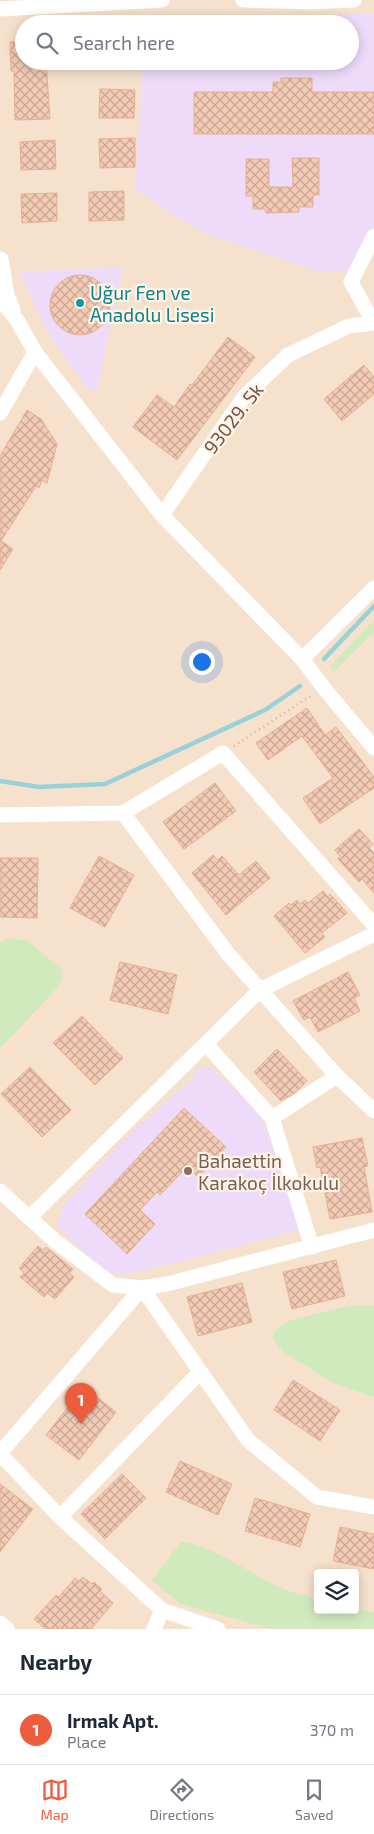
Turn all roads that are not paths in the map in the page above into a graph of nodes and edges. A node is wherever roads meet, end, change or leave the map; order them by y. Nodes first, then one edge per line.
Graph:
1 (162, 0) edge
2 (243, 0) edge
3 (354, 0) edge
4 (0, 10) edge
5 (374, 236) edge
6 (0, 256) edge
7 (0, 300) edge
8 (372, 314) edge
9 (17, 320) junction
10 (35, 352) junction
11 (0, 413) edge
12 (162, 516) junction
13 (374, 588) edge
14 (302, 659) junction
15 (374, 748) edge
16 (123, 813) junction
17 (0, 815) edge
18 (374, 925) edge
19 (374, 934) edge
20 (260, 990) junction
21 (206, 1044) junction
22 (336, 1076) junction
23 (374, 1111) edge
24 (272, 1118) junction
25 (0, 1191) edge
26 (29, 1218) junction
27 (374, 1230) edge
28 (312, 1247) junction
29 (142, 1288) junction
30 (200, 1372) junction
31 (0, 1454) edge
32 (374, 1507) edge
33 (60, 1517) junction
34 (162, 1610) junction
35 (0, 1623) edge
36 (7, 1629) edge
37 (154, 1629) edge
38 (218, 1629) edge

1 - 4 street
2 - 3 street
5 - 8 street
6 - 9 street
7 - 9 street
8 - 12 street, 93029. Sk
9 - 10 street
10 - 11 street
10 - 12 street
12 - 14 street
13 - 14 street
14 - 15 street
16 - 17 street
16 - 18 street
16 - 20 street
19 - 20 street
20 - 21 street
20 - 22 street
21 - 24 street
21 - 26 street
22 - 23 street
22 - 24 street
24 - 28 street
25 - 26 street
26 - 29 street
27 - 28 street
28 - 29 street
29 - 30 street
29 - 31 street
30 - 32 street
30 - 33 street
31 - 33 street
33 - 34 street
34 - 37 street
34 - 38 street
35 - 36 street

